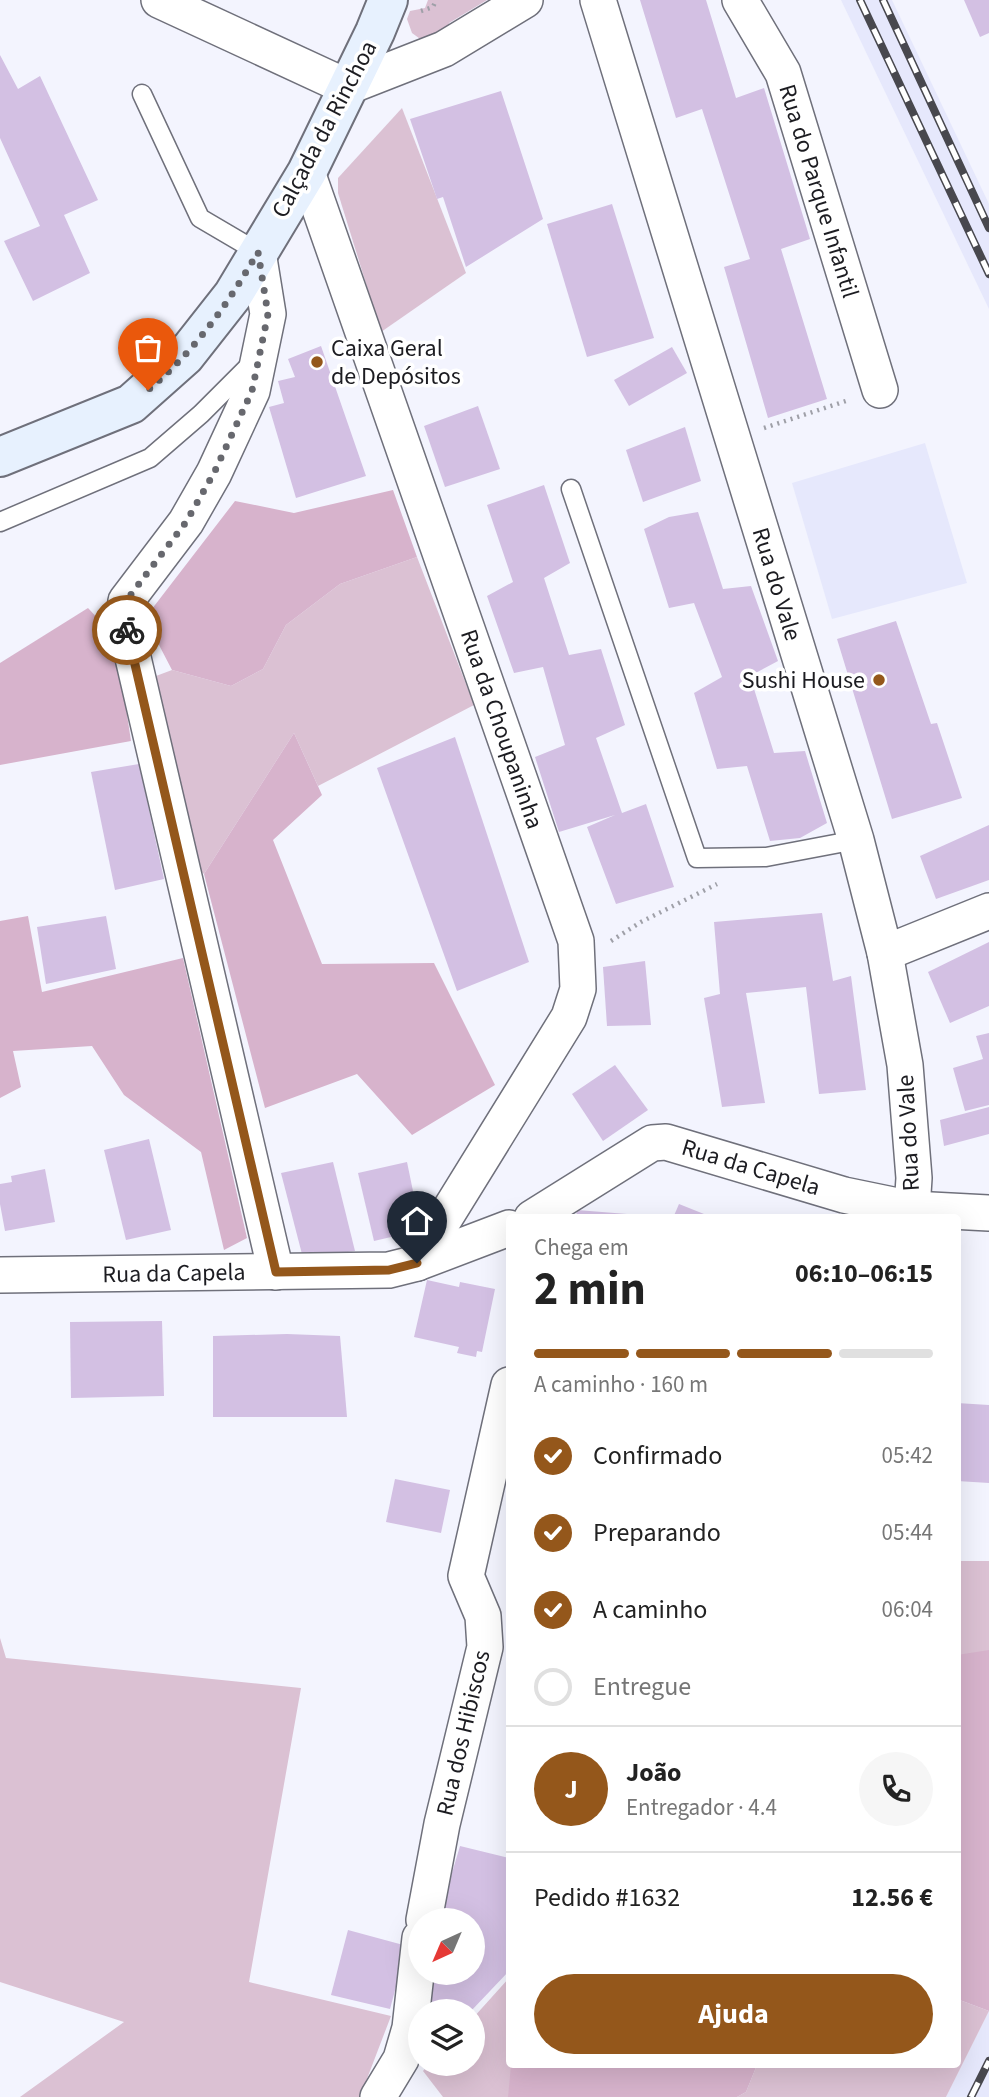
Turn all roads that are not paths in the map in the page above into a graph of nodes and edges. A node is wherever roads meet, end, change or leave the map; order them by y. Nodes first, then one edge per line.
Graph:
1 (159, 0) edge
2 (388, 0) edge
3 (525, 0) edge
4 (597, 0) edge
5 (740, 0) edge
6 (347, 87) junction
7 (142, 94) dead end
8 (307, 172) junction
9 (258, 252) junction
10 (259, 356) junction
11 (880, 390) road end
12 (0, 457) edge
13 (571, 489) dead end
14 (0, 522) edge
15 (856, 839) junction
16 (989, 911) edge
17 (885, 953) junction
18 (989, 1213) edge
19 (538, 1214) edge
20 (910, 1214) edge
21 (506, 1229) edge
22 (417, 1263) junction
23 (276, 1272) junction
24 (0, 1276) edge
25 (506, 1398) edge
26 (426, 1908) edge
27 (415, 1985) edge
28 (378, 2097) edge

1 - 6 street
2 - 6 street, Calçada da Rinchoa
3 - 6 street
4 - 15 street, Rua do Vale
5 - 11 street, Rua do Parque Infantil
6 - 8 street, Calçada da Rinchoa
7 - 9 lane
8 - 9 street, Calçada da Rinchoa
8 - 22 street, Rua da Choupaninha
9 - 10 street
9 - 12 street, Calçada da Rinchoa
10 - 14 lane
10 - 23 street
13 - 15 lane
15 - 17 street, Rua do Vale
16 - 17 street
17 - 20 street, Rua do Vale
18 - 20 street, Rua da Capela
19 - 20 street, Rua da Capela
21 - 22 street, Rua da Capela
22 - 23 street, Rua da Capela
23 - 24 street, Rua da Capela
25 - 26 street, Rua dos Hibiscos
27 - 28 street

